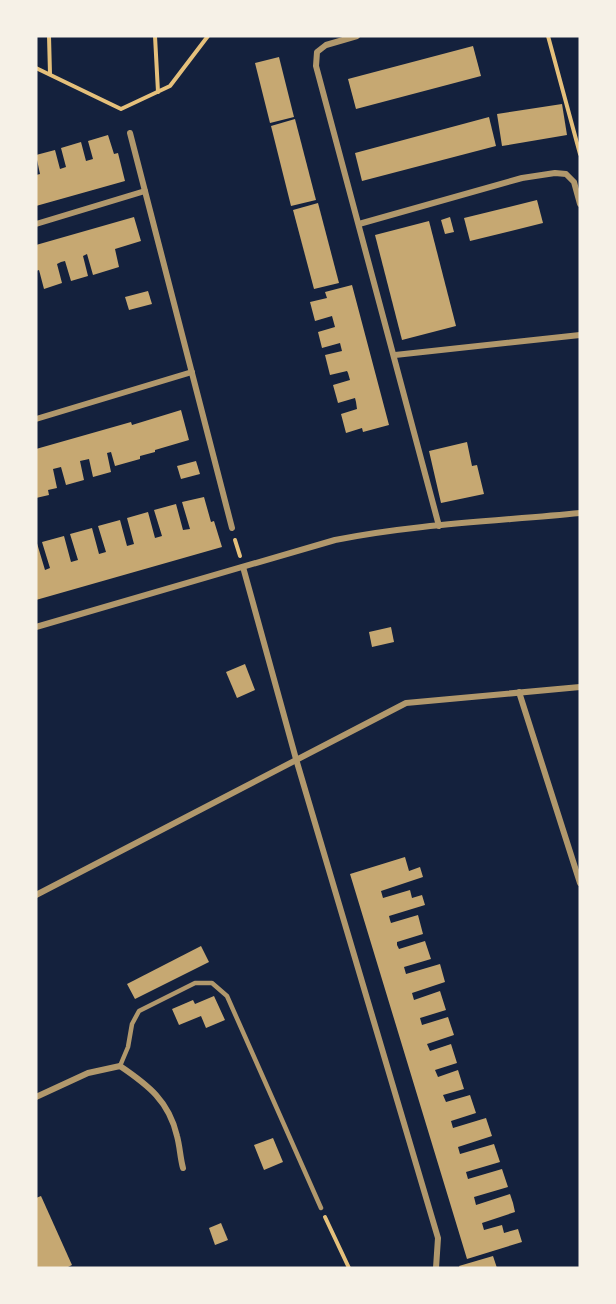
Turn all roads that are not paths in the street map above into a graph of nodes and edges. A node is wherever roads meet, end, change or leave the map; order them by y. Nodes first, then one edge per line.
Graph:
1 (357, 36) edge
2 (130, 133) dead end
3 (145, 191) junction
4 (580, 204) edge
5 (36, 224) edge
6 (359, 224) junction
7 (580, 335) edge
8 (395, 355) junction
9 (192, 372) junction
10 (36, 419) edge
11 (580, 513) edge
12 (439, 526) junction
13 (232, 528) road end
14 (243, 567) junction
15 (36, 627) edge
16 (580, 687) edge
17 (519, 692) junction
18 (296, 759) junction
19 (580, 881) edge
20 (36, 895) edge
21 (120, 1066) junction
22 (36, 1097) edge
23 (183, 1168) dead end
24 (321, 1208) road end
25 (436, 1268) edge

1 - 6 street
2 - 3 street
3 - 5 street
3 - 9 street
4 - 6 street
6 - 8 street
7 - 8 street
8 - 12 street
9 - 10 street
9 - 13 street
11 - 12 street
12 - 14 street
14 - 15 street
14 - 18 street
16 - 17 street
17 - 18 street
17 - 19 street
18 - 20 street
18 - 25 street
21 - 22 street
21 - 23 street
21 - 24 lane

